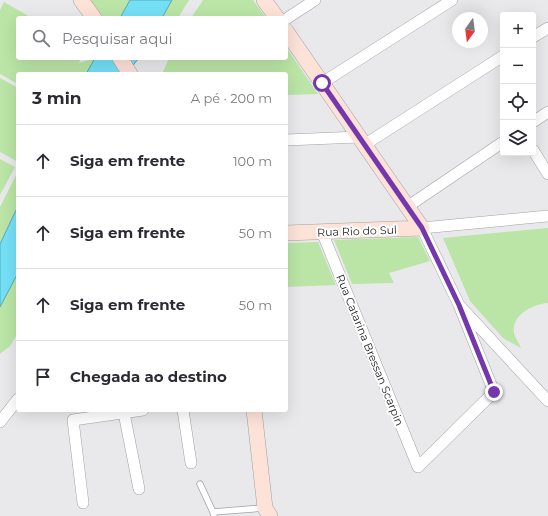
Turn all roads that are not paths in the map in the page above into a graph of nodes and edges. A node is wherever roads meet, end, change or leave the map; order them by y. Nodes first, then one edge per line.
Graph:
1 (81, 0) edge
2 (264, 0) edge
3 (315, 0) edge
4 (452, 0) edge
5 (93, 16) edge
6 (276, 16) edge
7 (288, 18) edge
8 (548, 28) edge
9 (288, 34) edge
10 (536, 35) edge
11 (500, 58) edge
12 (121, 60) edge
13 (129, 72) edge
14 (322, 83) junction
15 (548, 112) edge
16 (536, 120) edge
17 (288, 140) edge
18 (362, 141) junction
19 (500, 144) edge
20 (536, 155) edge
21 (548, 174) edge
22 (407, 207) junction
23 (548, 216) edge
24 (422, 228) junction
25 (322, 232) junction
26 (288, 233) edge
27 (459, 305) junction
28 (16, 401) edge
29 (548, 401) edge
30 (130, 412) edge
31 (183, 412) edge
32 (254, 412) edge
33 (124, 413) junction
34 (0, 422) edge
35 (191, 463) dead end
36 (200, 484) dead end
37 (139, 489) dead end
38 (83, 503) dead end
39 (266, 513) edge
40 (213, 514) edge

1 - 5 street
2 - 6 street
3 - 7 street
4 - 14 street
8 - 10 street
9 - 14 street
11 - 18 street
12 - 13 street
14 - 18 street
15 - 16 street
17 - 18 street
18 - 22 street
19 - 22 street
20 - 21 street
22 - 24 street
23 - 24 street, Rua Rio do Sul
24 - 25 street, Rua Rio do Sul
24 - 27 street
25 - 26 street, Rua Rio do Sul
25 - 27 street, Rua Catarina Bressan Scarpin
27 - 29 street
28 - 34 street
30 - 33 street
31 - 35 street
32 - 39 street
33 - 37 street
33 - 38 street
36 - 40 lane
39 - 40 lane

